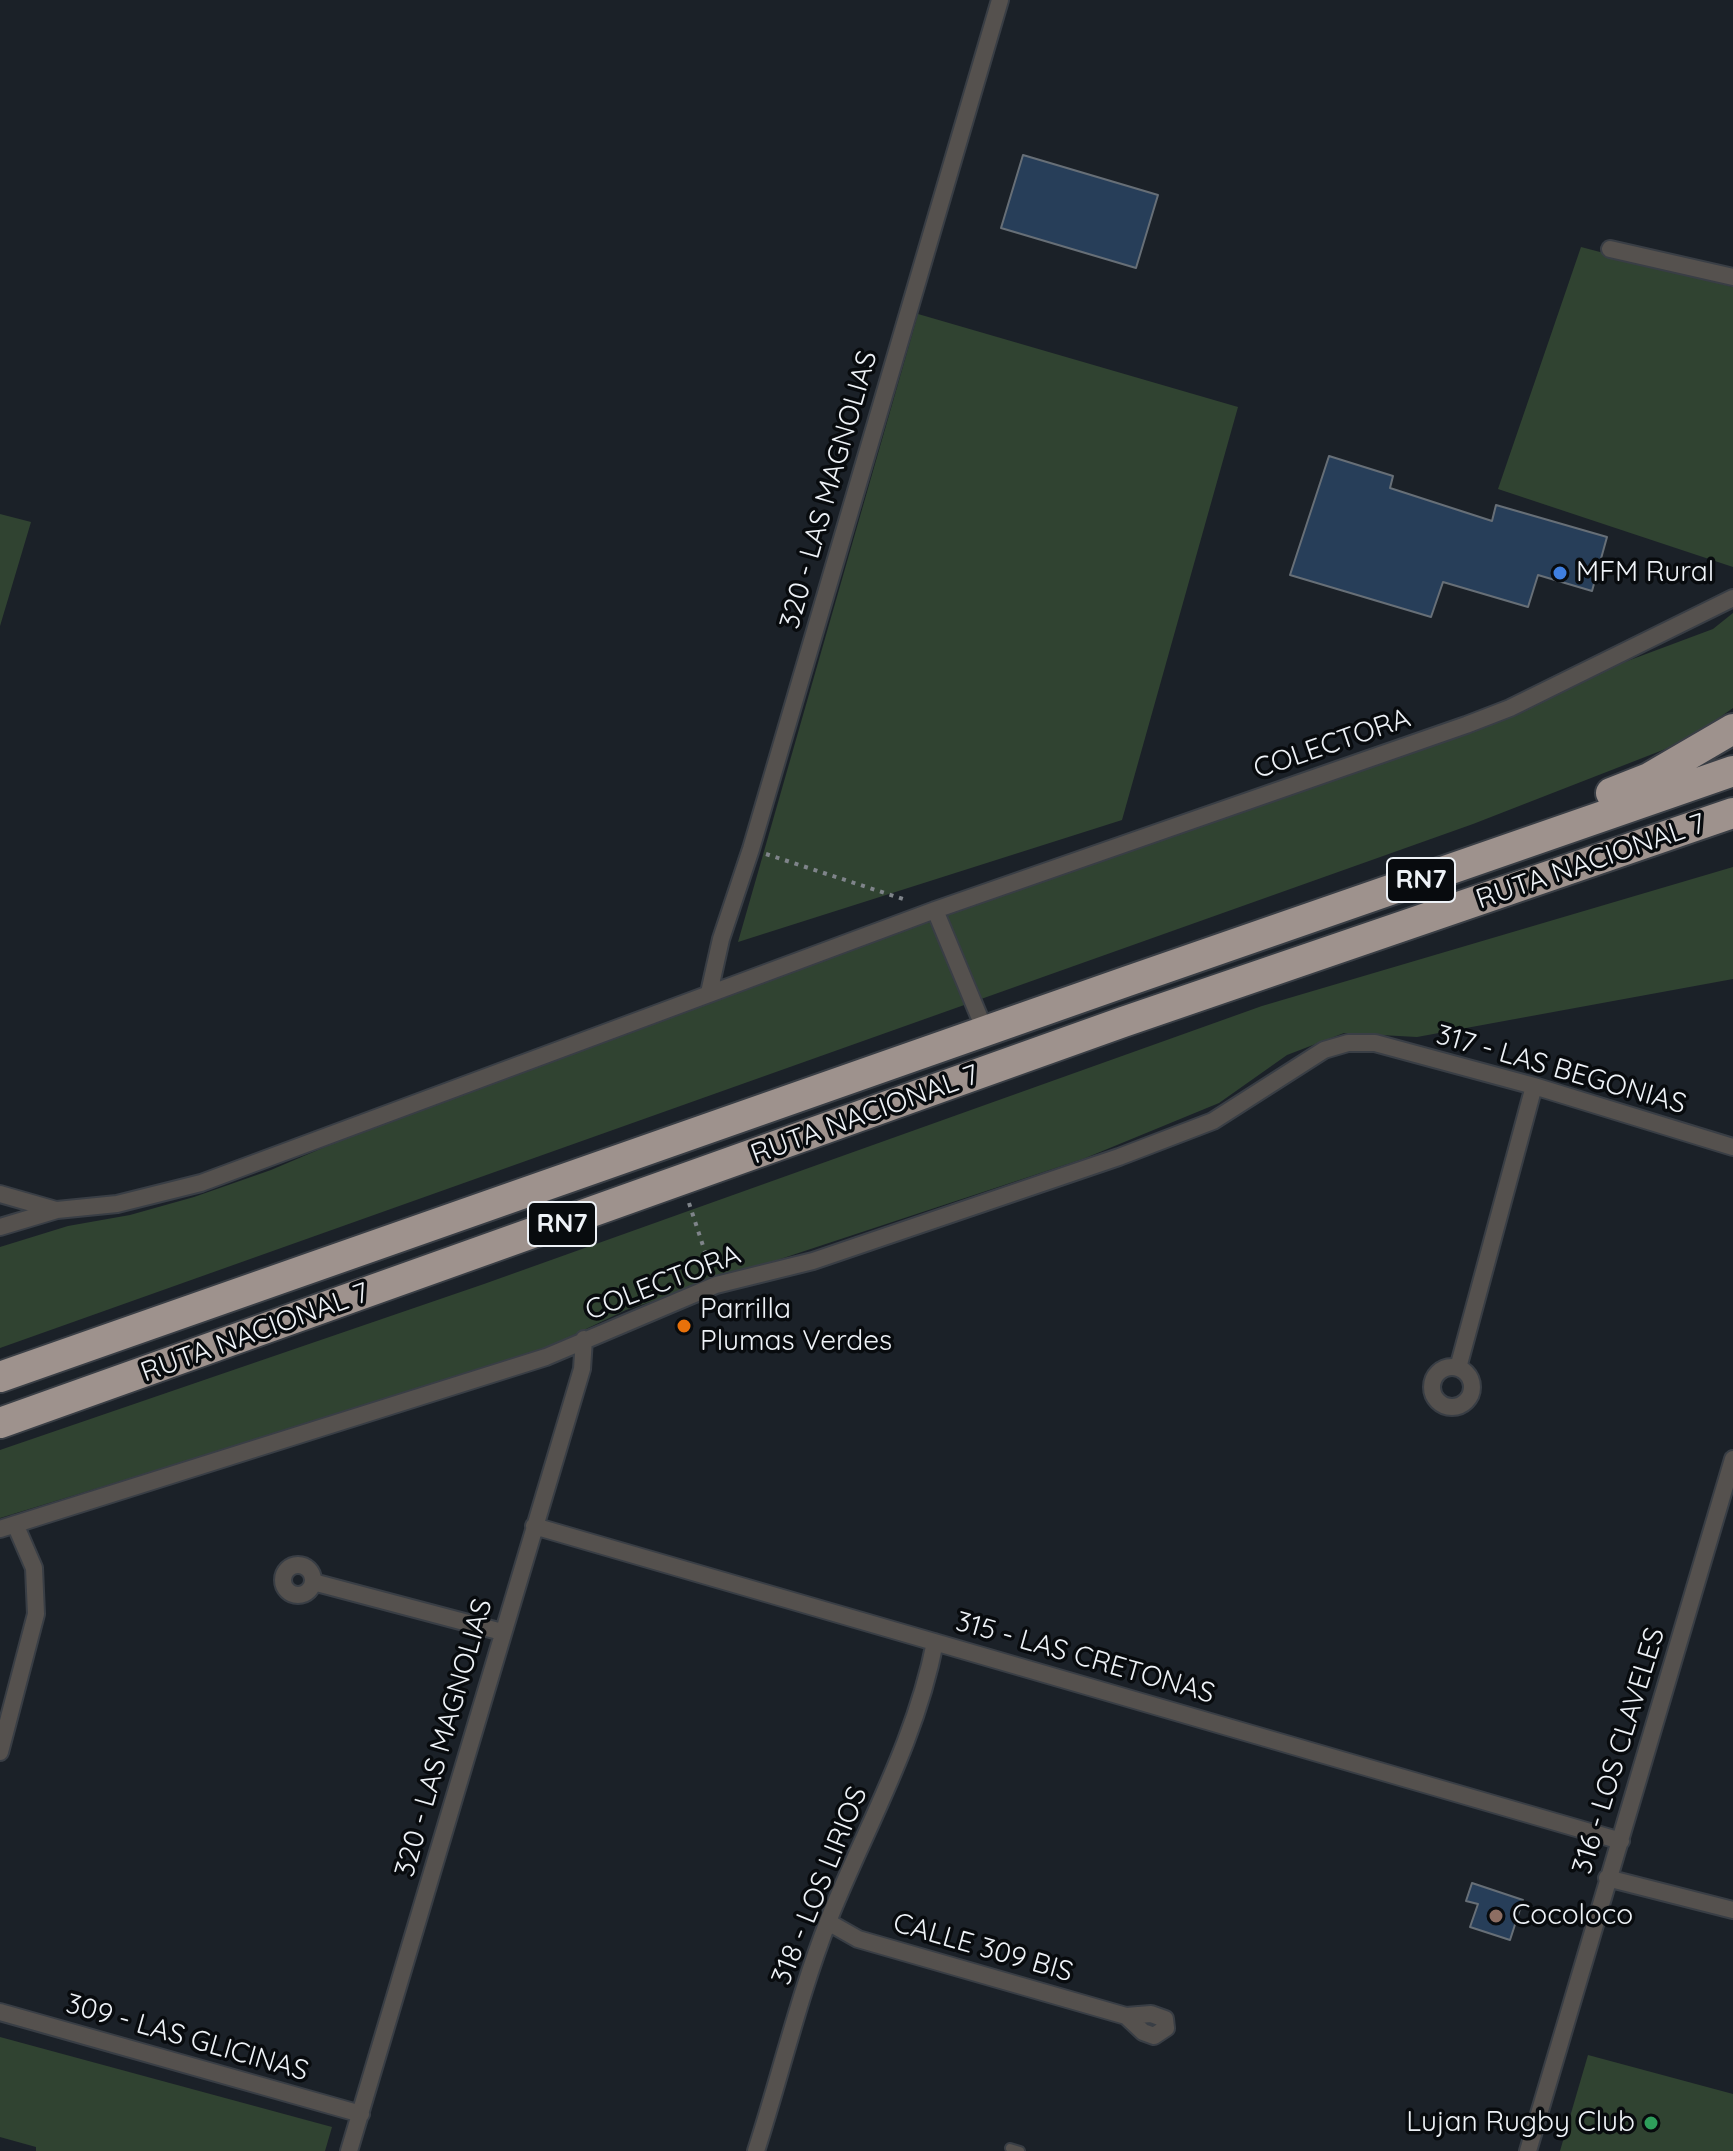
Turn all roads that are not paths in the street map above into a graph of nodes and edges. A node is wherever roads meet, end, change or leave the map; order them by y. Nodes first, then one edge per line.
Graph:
1 (1000, 0) edge
2 (1610, 249) dead end
3 (1733, 277) edge
4 (1733, 598) edge
5 (1733, 729) edge
6 (1733, 771) edge
7 (1733, 813) edge
8 (1733, 833) edge
9 (1489, 856) junction
10 (1573, 868) junction
11 (935, 910) junction
12 (709, 993) junction
13 (986, 1033) junction
14 (1375, 1043) joint
15 (1534, 1086) junction
16 (1733, 1147) edge
17 (0, 1194) edge
18 (57, 1210) junction
19 (0, 1227) edge
20 (584, 1339) junction
21 (1458, 1368) dead end
22 (0, 1377) edge
23 (0, 1423) edge
24 (1733, 1459) edge
25 (8, 1526) edge
26 (534, 1526) junction
27 (313, 1582) dead end
28 (502, 1632) junction
29 (935, 1642) junction
30 (0, 1752) edge
31 (1621, 1841) junction
32 (1607, 1878) junction
33 (1733, 1910) edge
34 (828, 1922) junction
35 (0, 2012) edge
36 (1126, 2016) dead end
37 (361, 2114) junction
38 (1010, 2148) dead end
39 (349, 2151) edge
40 (756, 2151) edge
41 (1020, 2151) edge
42 (1528, 2151) edge

1 - 12 street, 320 - LAS MAGNOLIAS
2 - 3 street
4 - 11 street, COLECTORA
5 - 9 highway
6 - 9 highway, RUTA NACIONAL 7 / RN7
7 - 10 highway, RUTA NACIONAL 7 / RN7
8 - 10 highway
9 - 13 highway, RUTA NACIONAL 7 / RN7
10 - 23 highway, RUTA NACIONAL 7 / RN7
11 - 12 street, COLECTORA
11 - 13 street
12 - 18 street, COLECTORA
13 - 22 highway, RUTA NACIONAL 7 / RN7
14 - 15 street, 317 - LAS BEGONIAS
14 - 20 street, COLECTORA
15 - 16 street, 317 - LAS BEGONIAS
15 - 21 street
17 - 18 street
18 - 19 street, COLECTORA
20 - 25 street, COLECTORA
20 - 26 street, 320 - LAS MAGNOLIAS
24 - 31 street, 316 - LOS CLAVELES
25 - 30 street
26 - 28 street, 320 - LAS MAGNOLIAS
26 - 29 street, 315 - LAS CRETONAS
27 - 28 street
28 - 37 street, 320 - LAS MAGNOLIAS
29 - 31 street, 315 - LAS CRETONAS
29 - 34 street, 318 - LOS LIRIOS
31 - 32 street, 316 - LOS CLAVELES
32 - 33 street
32 - 42 street, 316 - LOS CLAVELES
34 - 36 street, CALLE 309 BIS
34 - 40 street, 318 - LOS LIRIOS
35 - 37 street, 309 - LAS GLICINAS
37 - 39 street, 320 - LAS MAGNOLIAS
38 - 41 lane

